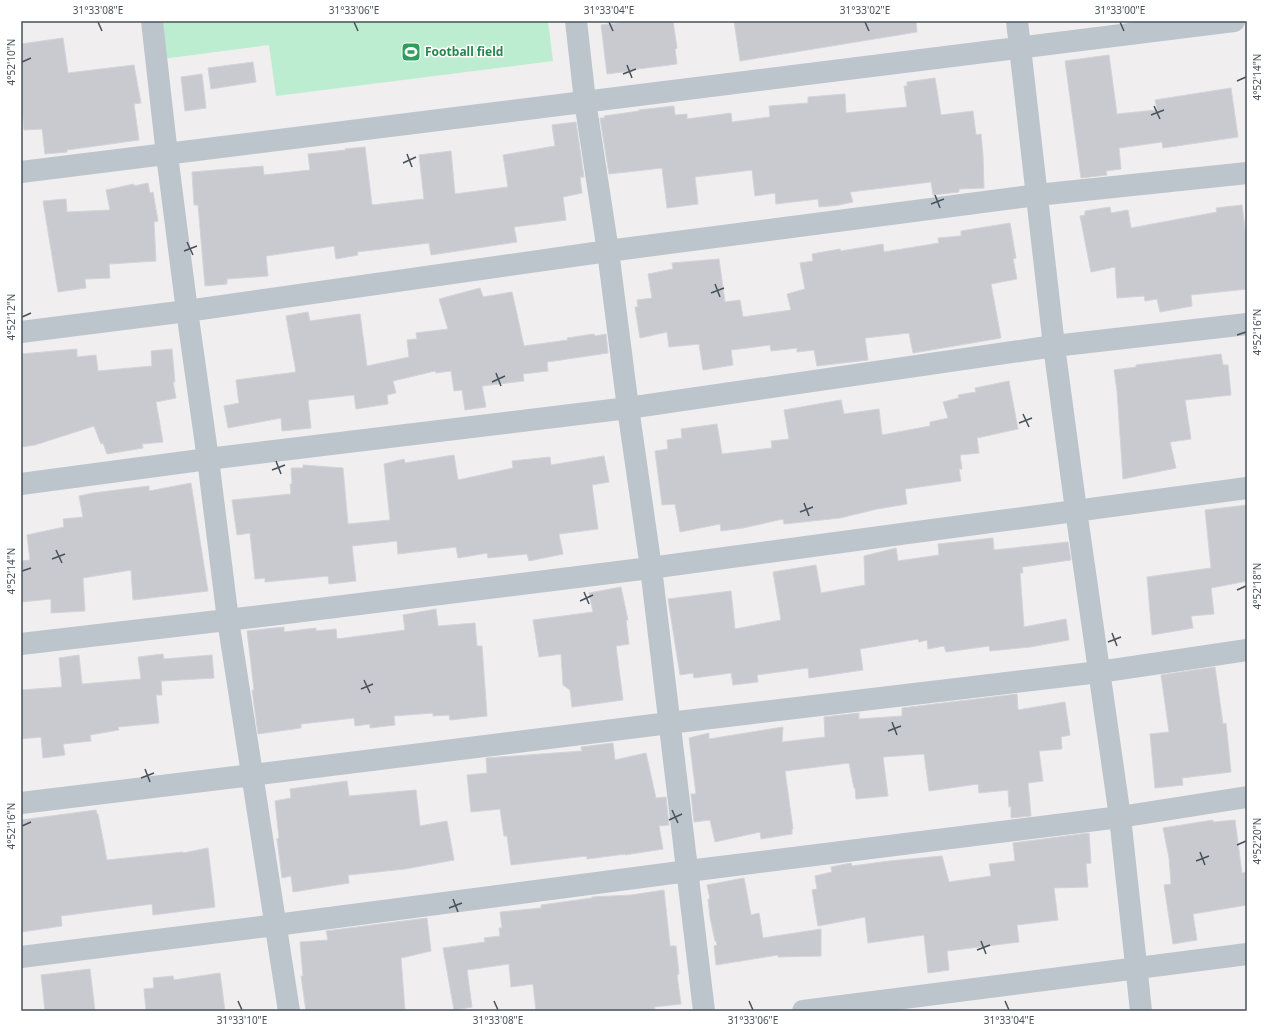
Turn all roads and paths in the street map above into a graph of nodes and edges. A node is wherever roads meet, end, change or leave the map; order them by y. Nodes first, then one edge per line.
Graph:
1 (152, 21) edge
2 (576, 21) edge
3 (1017, 21) edge
4 (1234, 21) edge
5 (1021, 48) junction
6 (585, 101) junction
7 (167, 155) junction
8 (21, 172) edge
9 (1247, 173) edge
10 (1037, 195) junction
11 (608, 251) junction
12 (187, 311) junction
13 (1247, 324) edge
14 (21, 332) edge
15 (1054, 346) junction
16 (628, 408) junction
17 (208, 459) junction
18 (21, 484) edge
19 (1247, 488) edge
20 (1076, 510) junction
21 (651, 568) junction
22 (228, 620) junction
23 (21, 644) edge
24 (1247, 650) edge
25 (1099, 672) junction
26 (669, 723) junction
27 (252, 776) junction
28 (1247, 797) edge
29 (21, 803) edge
30 (1120, 817) junction
31 (688, 871) junction
32 (276, 926) junction
33 (1247, 954) edge
34 (21, 957) edge
35 (1136, 969) junction
36 (289, 1011) edge
37 (704, 1011) edge
38 (803, 1011) edge
39 (1142, 1011) edge

1 - 7 street
2 - 6 street
3 - 5 street
4 - 5 street
5 - 6 street
5 - 10 street
6 - 7 street
6 - 11 street
7 - 8 street
7 - 12 street
9 - 10 street
10 - 11 street
10 - 15 street
11 - 12 street
11 - 16 street
12 - 14 street
12 - 17 street
13 - 15 street
15 - 16 street
15 - 20 street
16 - 17 street
16 - 21 street
17 - 18 street
17 - 22 street
19 - 20 street
20 - 21 street
20 - 25 street
21 - 22 street
21 - 26 street
22 - 23 street
22 - 27 street
24 - 25 street
25 - 26 street
25 - 30 street
26 - 27 street
26 - 31 street
27 - 29 street
27 - 32 street
28 - 30 street
30 - 31 street
30 - 35 street
31 - 32 street
31 - 37 street
32 - 34 street
32 - 36 street
33 - 35 street
35 - 38 street
35 - 39 street

